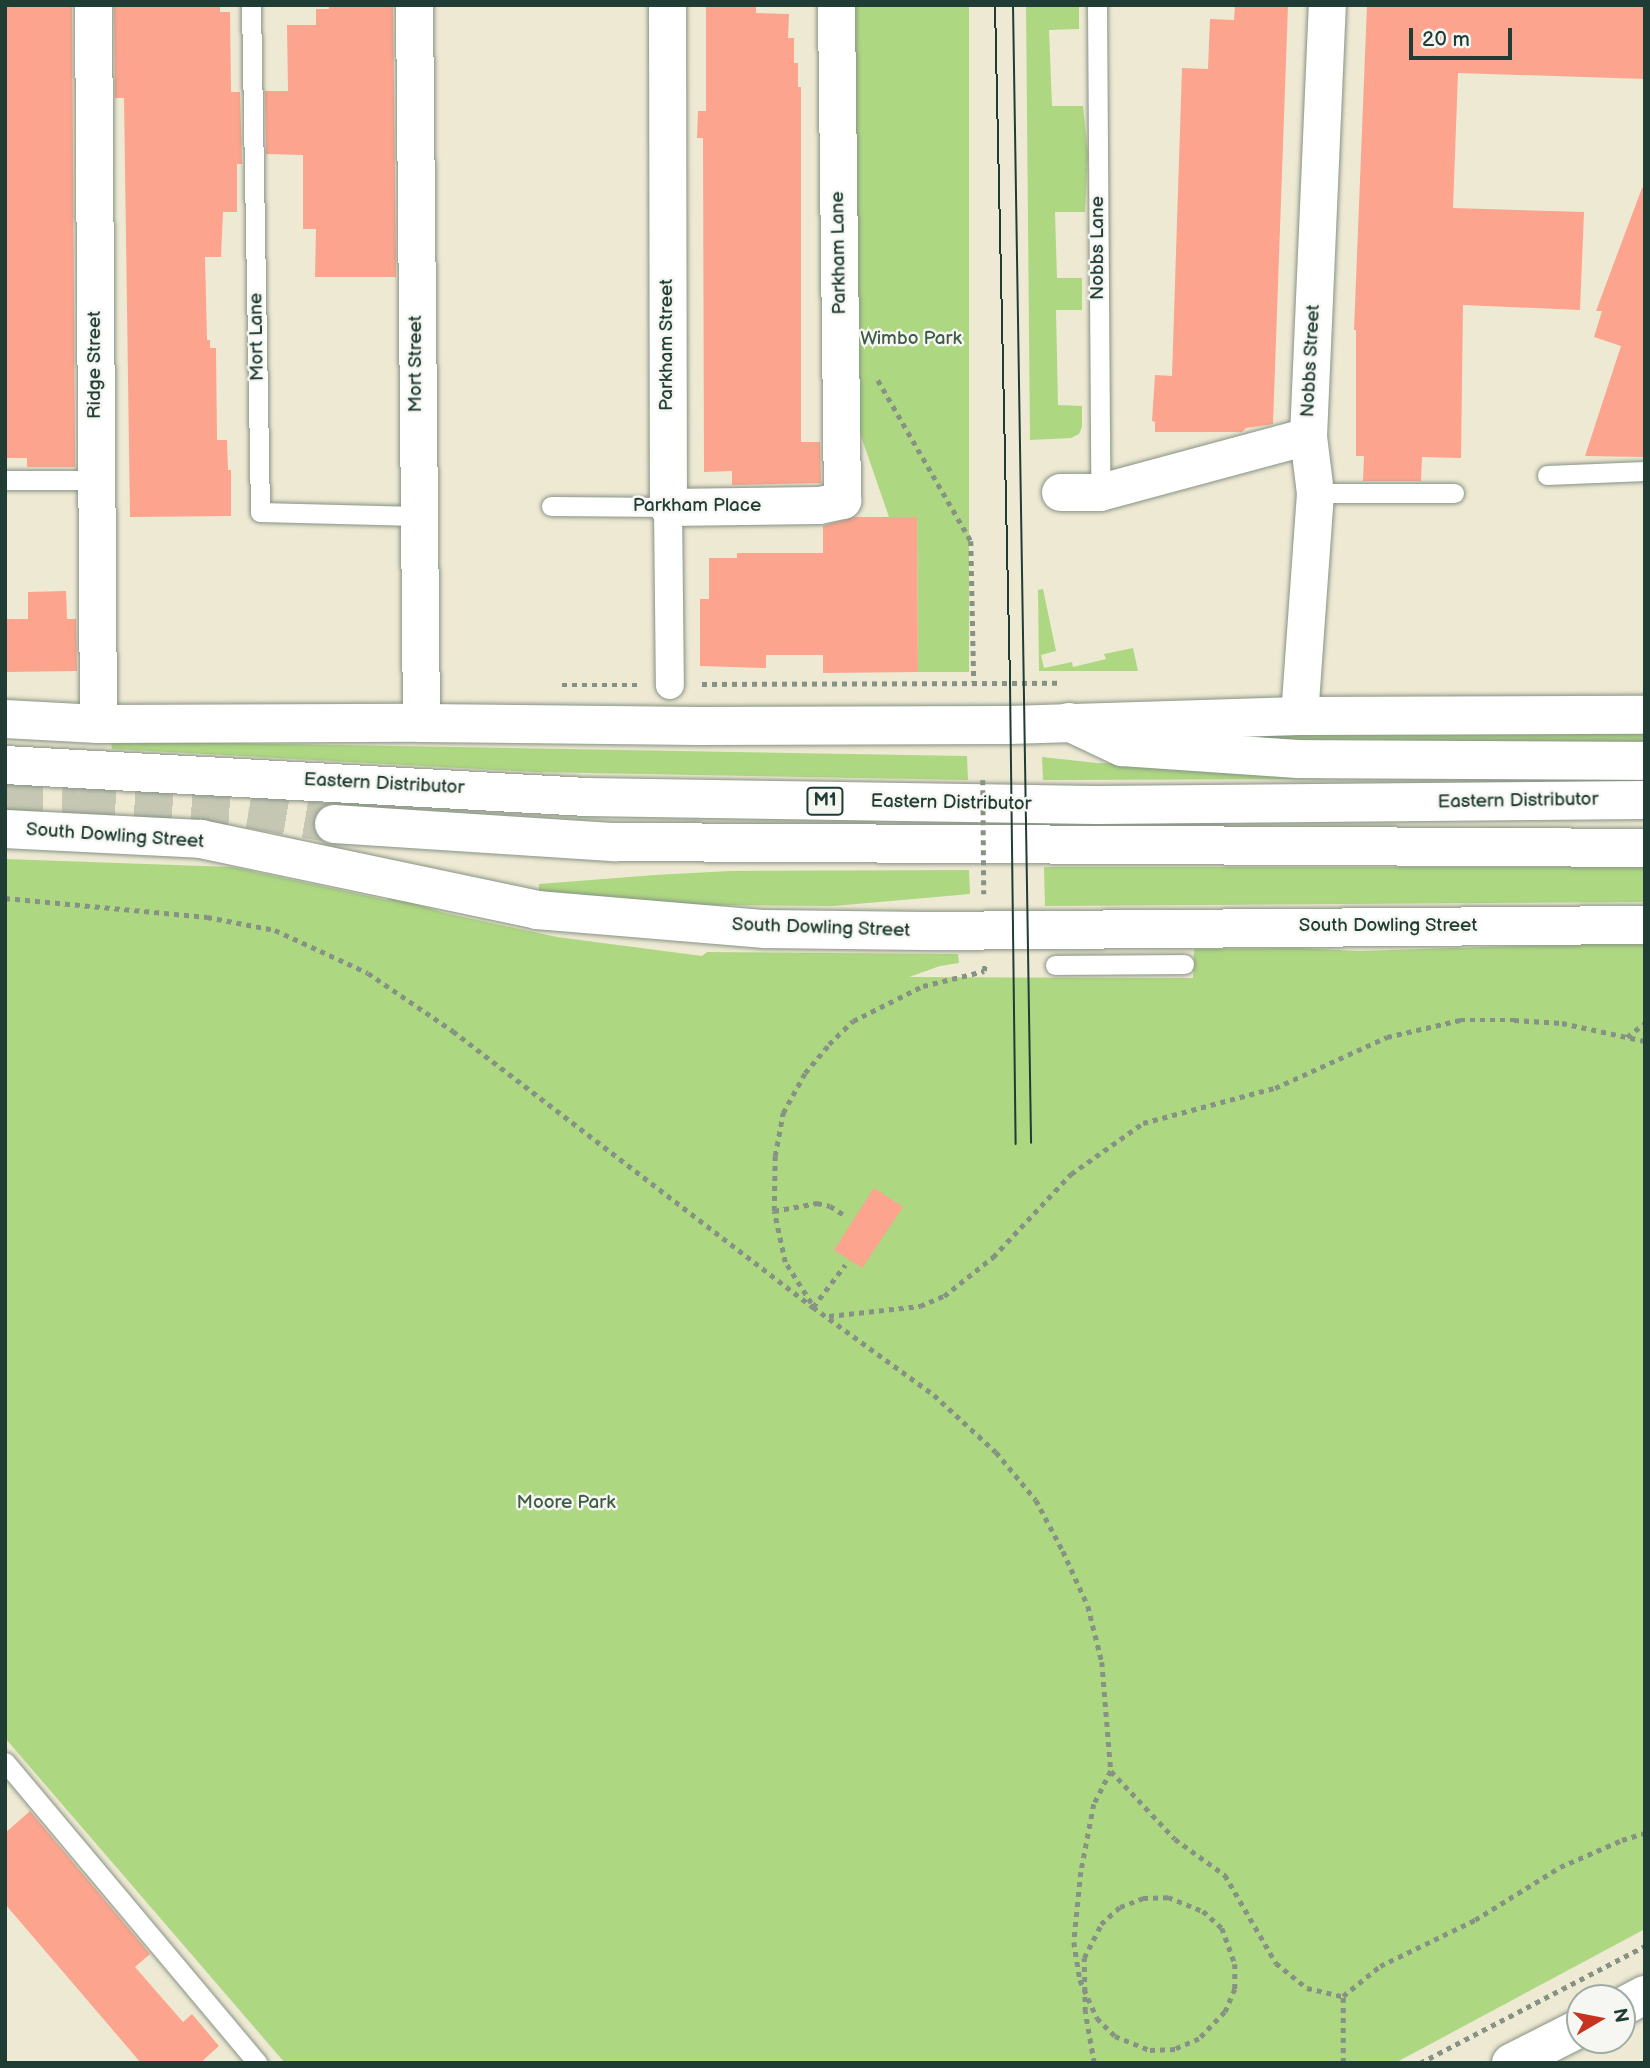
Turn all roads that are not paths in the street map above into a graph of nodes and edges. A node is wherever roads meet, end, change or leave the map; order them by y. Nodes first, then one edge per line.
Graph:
1 (93, 5) edge
2 (251, 5) edge
3 (414, 5) edge
4 (667, 5) edge
5 (836, 5) edge
6 (1097, 5) edge
7 (1327, 5) edge
8 (1308, 436) junction
9 (1645, 471) edge
10 (1547, 475) dead end
11 (5, 480) edge
12 (96, 480) junction
13 (1060, 492) dead end
14 (1100, 492) junction
15 (1315, 493) junction
16 (1454, 493) dead end
17 (842, 500) joint
18 (551, 506) dead end
19 (668, 508) junction
20 (417, 516) junction
21 (670, 685) road end
22 (1645, 715) edge
23 (1299, 716) junction
24 (5, 719) edge
25 (1069, 722) junction
26 (421, 723) junction
27 (98, 724) junction
28 (1645, 761) edge
29 (5, 765) edge
30 (1645, 800) edge
31 (334, 824) tunnel mouth
32 (5, 829) edge
33 (1645, 848) edge
34 (1645, 925) edge
35 (1113, 946) junction
36 (1184, 964) dead end
37 (1055, 965) dead end
38 (5, 1762) edge
39 (1566, 2035) edge
40 (258, 2063) edge
41 (1511, 2063) edge

1 - 12 street, Ridge Street
2 - 20 lane, Mort Lane
3 - 20 street, Mort Street
4 - 19 street, Parkham Street
5 - 17 street, Parkham Lane
6 - 14 lane, Nobbs Lane
7 - 8 street, Nobbs Street
8 - 14 street
8 - 15 street, Nobbs Street
9 - 10 lane
11 - 12 lane
12 - 27 street, Ridge Street
13 - 14 street
15 - 16 lane
15 - 23 street, Nobbs Street
17 - 19 street, Parkham Place
18 - 19 lane, Parkham Place
19 - 21 street, Parkham Street
20 - 26 street, Mort Street
22 - 23 main road
23 - 25 main road
24 - 27 main road
25 - 26 main road
25 - 28 main road
26 - 27 main road
29 - 30 main road, Eastern Distributor / M1
31 - 33 main road, Eastern Distributor / M1
32 - 35 main road, South Dowling Street
34 - 35 main road, South Dowling Street
35 - 36 lane
35 - 37 lane
38 - 40 lane
39 - 41 main road

